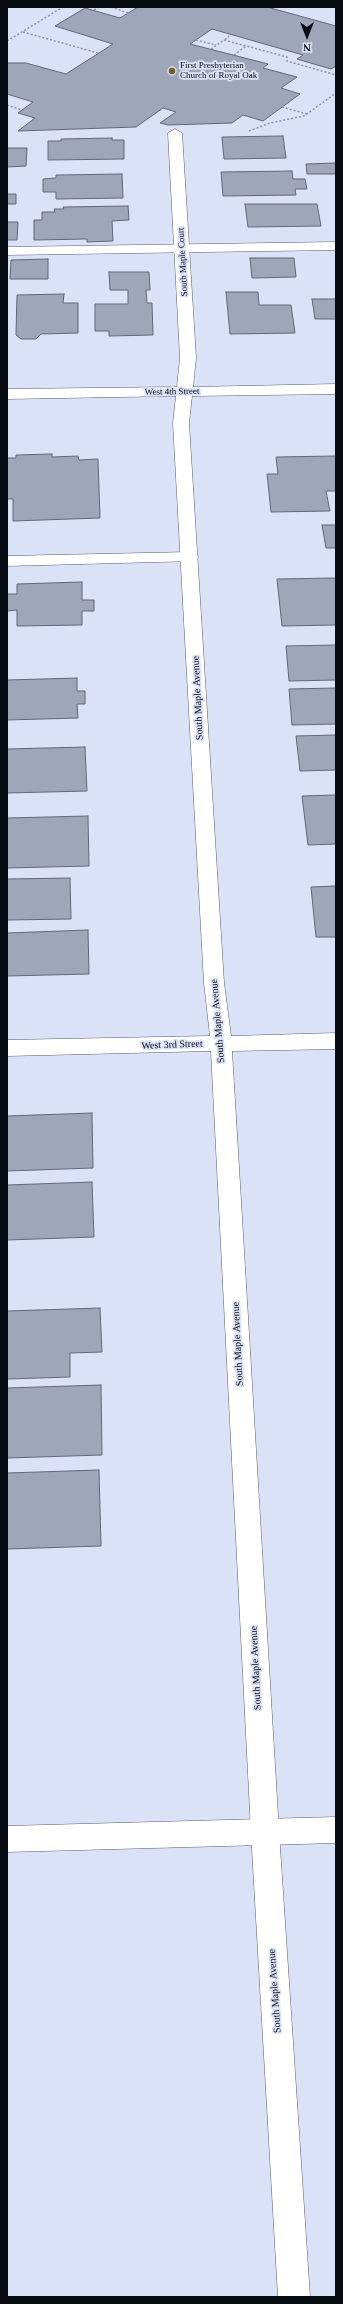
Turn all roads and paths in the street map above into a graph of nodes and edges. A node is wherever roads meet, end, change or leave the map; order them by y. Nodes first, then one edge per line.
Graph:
1 (63, 7) edge
2 (99, 7) edge
3 (111, 7) edge
4 (94, 10) dead end
5 (128, 13) dead end
6 (23, 32) junction
7 (231, 34) dead end
8 (196, 40) dead end
9 (224, 40) junction
10 (7, 41) edge
11 (216, 45) junction
12 (247, 46) junction
13 (211, 49) dead end
14 (98, 53) dead end
15 (234, 55) dead end
16 (336, 75) edge
17 (336, 93) edge
18 (7, 105) edge
19 (282, 107) dead end
20 (22, 110) dead end
21 (308, 114) junction
22 (249, 131) dead end
23 (175, 133) dead end
24 (336, 246) edge
25 (183, 248) junction
26 (7, 251) edge
27 (336, 389) edge
28 (186, 392) junction
29 (7, 394) edge
30 (190, 557) junction
31 (7, 561) edge
32 (336, 1041) edge
33 (220, 1043) junction
34 (7, 1048) edge
35 (336, 1830) edge
36 (265, 1832) junction
37 (7, 1839) edge
38 (294, 2297) edge

1 - 6 path
2 - 4 path
3 - 5 path
6 - 10 path
6 - 14 path
7 - 9 path
8 - 11 path
9 - 11 path
9 - 12 path
11 - 13 path
12 - 15 path
12 - 16 path
17 - 21 path
18 - 20 path
19 - 21 path
21 - 22 path
23 - 25 street, South Maple Court
24 - 25 street
25 - 26 street
25 - 28 street, South Maple Court
27 - 28 street, West 4th Street
28 - 29 street, West 4th Street
28 - 30 street, South Maple Avenue
30 - 31 street
30 - 33 street, South Maple Avenue
32 - 33 street, West 3rd Street
33 - 34 street, West 3rd Street
33 - 36 street, South Maple Avenue
35 - 36 street
36 - 37 street
36 - 38 street, South Maple Avenue

